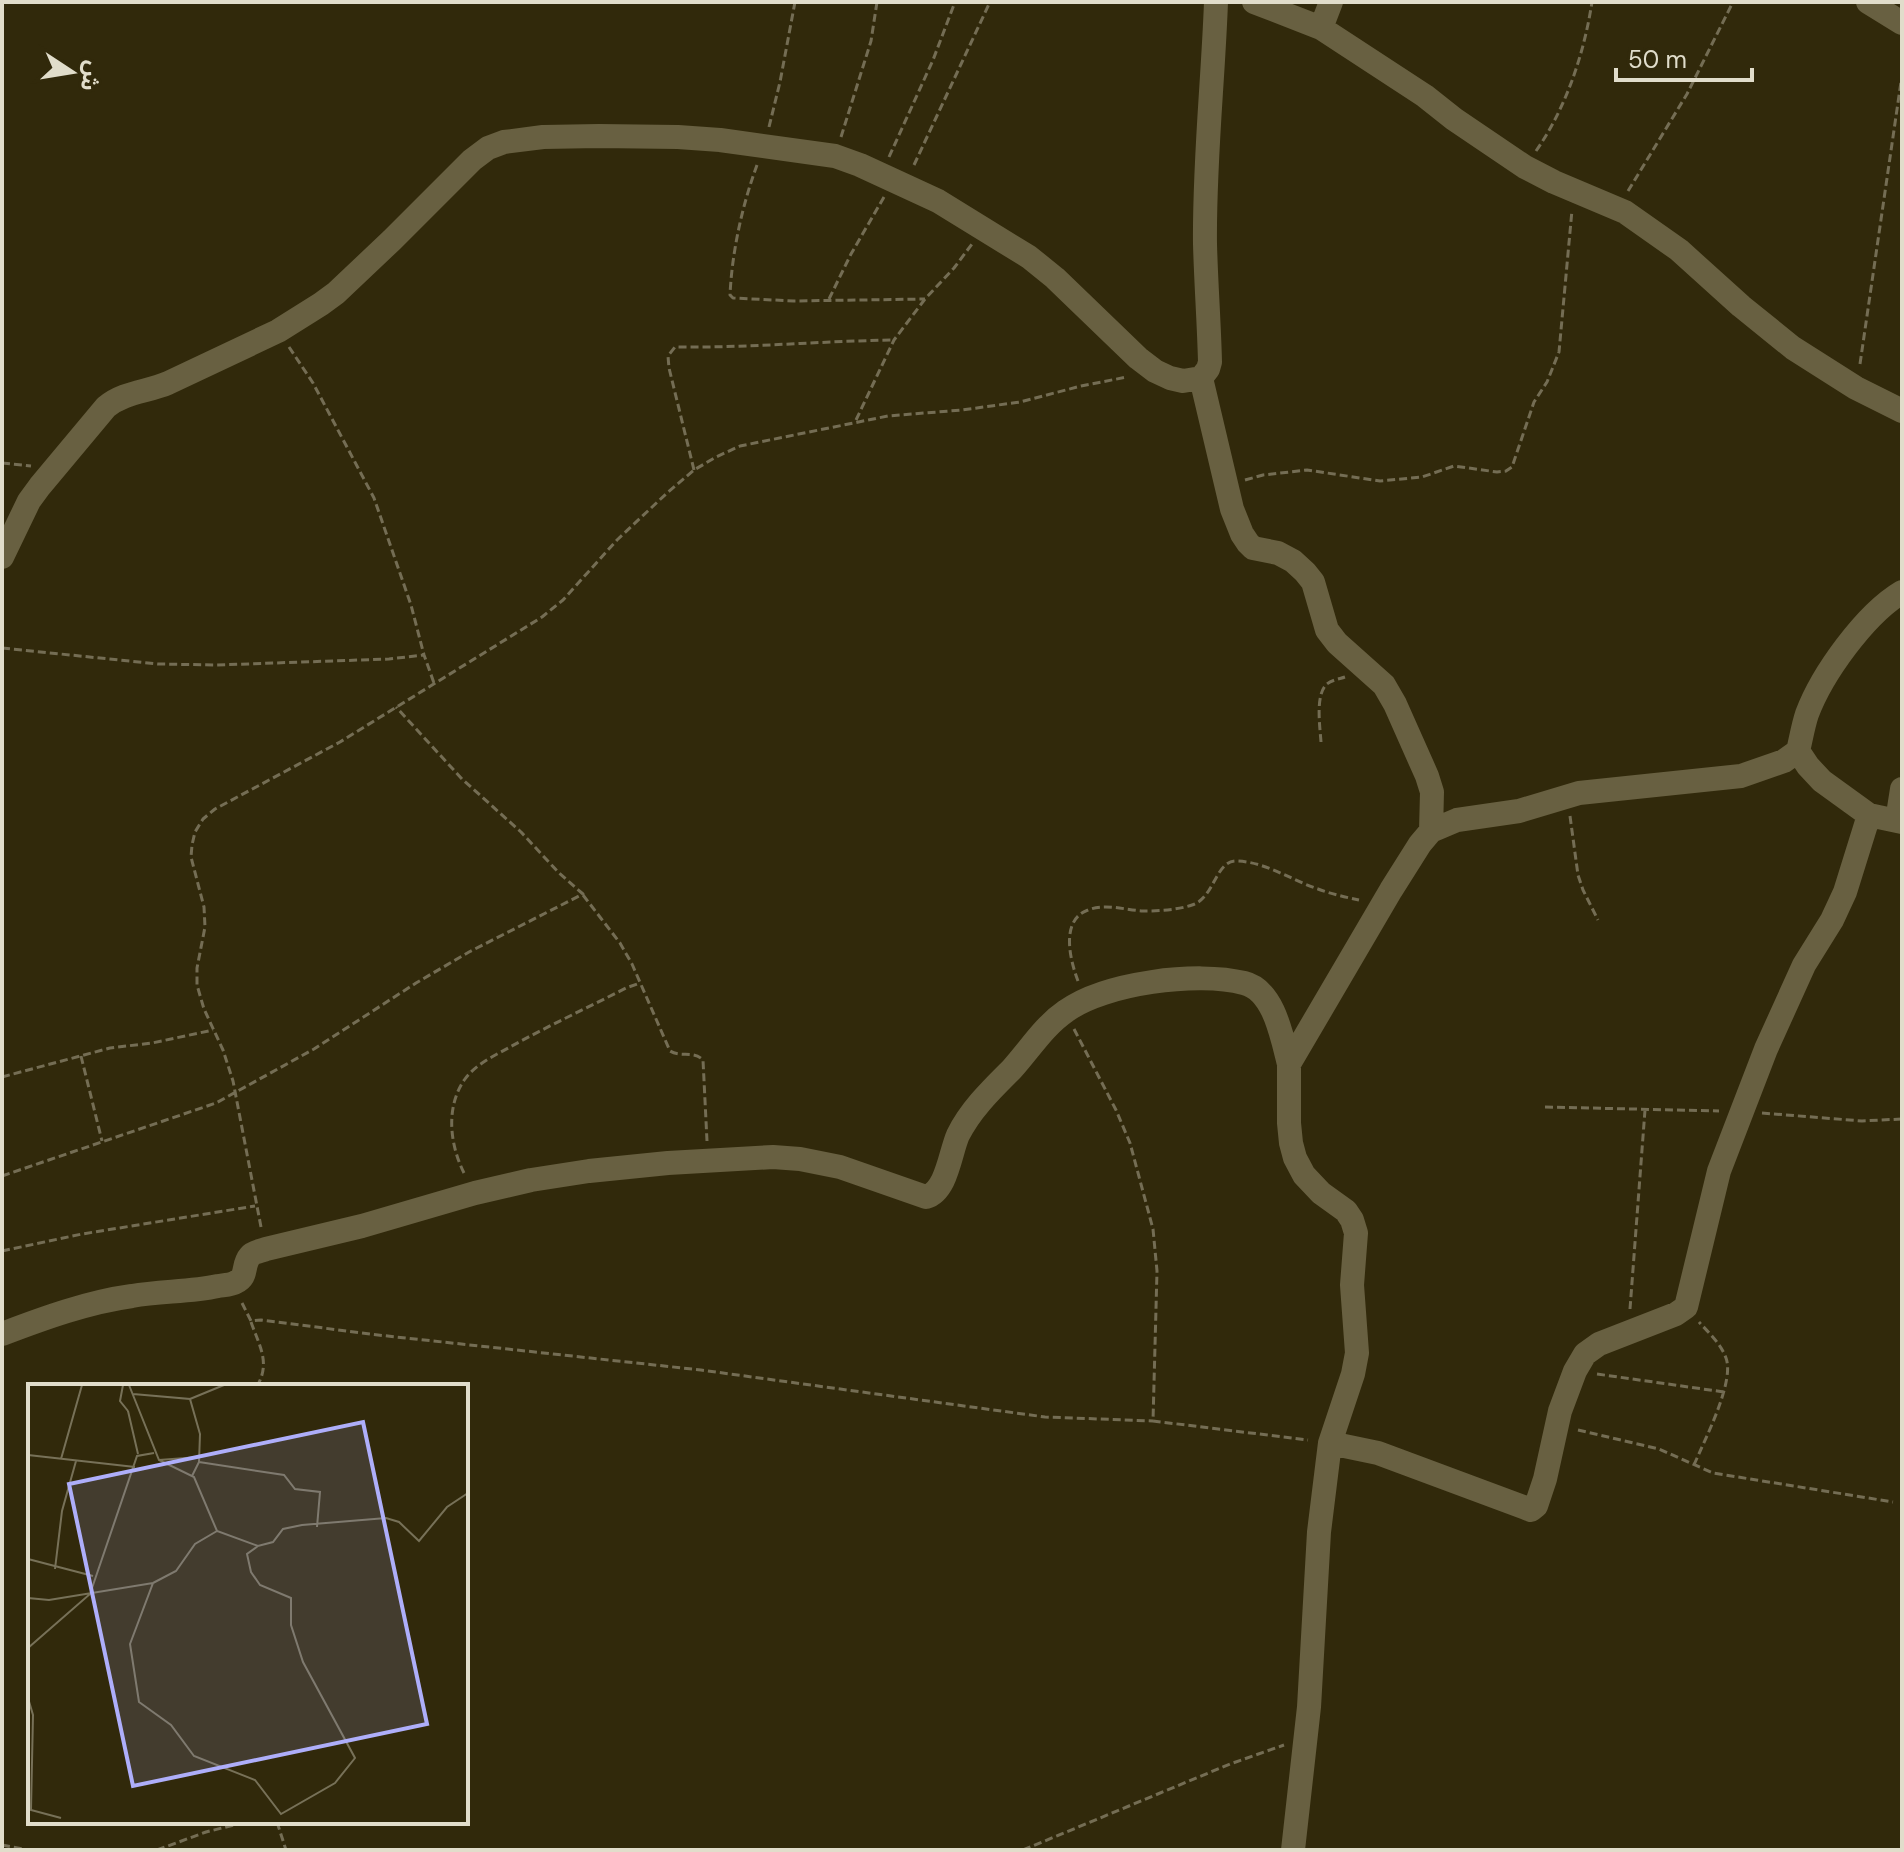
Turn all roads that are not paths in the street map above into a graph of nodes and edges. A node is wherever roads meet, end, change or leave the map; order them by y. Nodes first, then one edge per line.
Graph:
1 (1216, 2) edge
2 (1254, 2) edge
3 (1331, 2) edge
4 (1868, 2) edge
5 (1902, 23) edge
6 (1321, 28) junction
7 (1201, 378) junction
8 (1902, 411) edge
9 (2, 557) edge
10 (1902, 592) edge
11 (1798, 751) junction
12 (1902, 789) edge
13 (1869, 815) junction
14 (1900, 822) edge
15 (1431, 831) junction
16 (1289, 1064) junction
17 (2, 1334) edge
18 (1330, 1443) junction
19 (1293, 1850) edge

1 - 7 street
2 - 6 street
3 - 6 street
4 - 5 street
6 - 8 street
7 - 9 street
7 - 15 street
10 - 11 street
11 - 13 street
11 - 15 street
12 - 14 street
13 - 14 street
13 - 18 street
15 - 16 street
16 - 17 street
16 - 18 street
18 - 19 street

